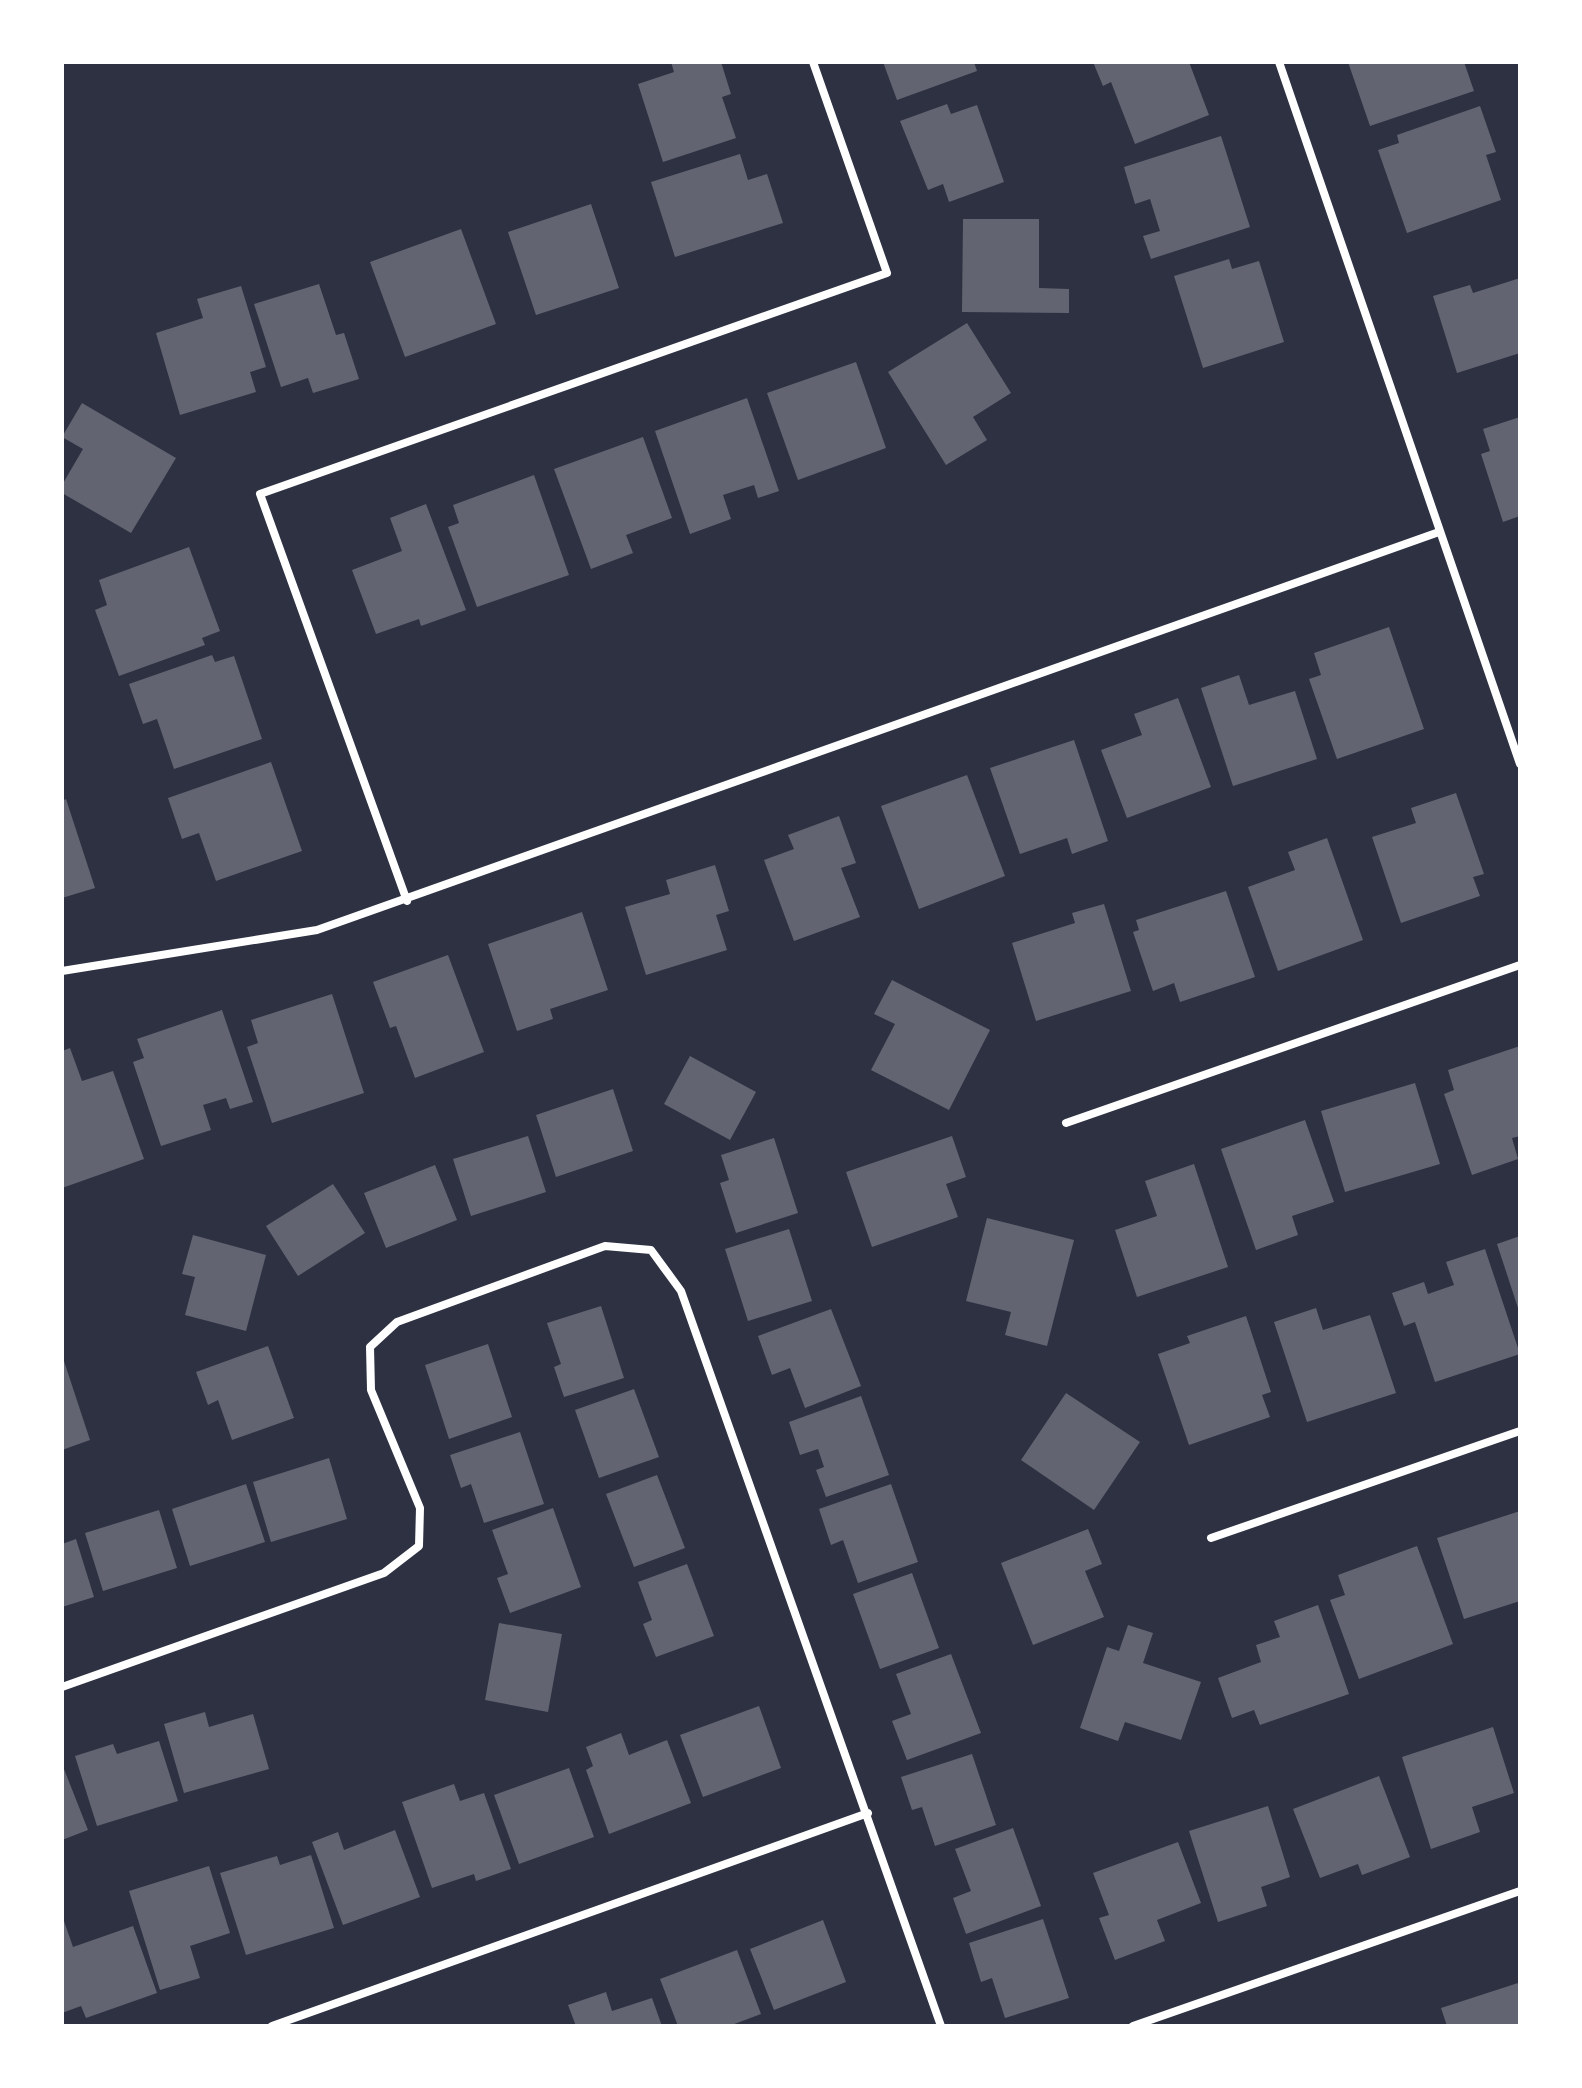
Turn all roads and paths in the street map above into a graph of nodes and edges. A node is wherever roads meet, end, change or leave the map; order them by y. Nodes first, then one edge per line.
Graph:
1 (813, 62) edge
2 (1279, 62) edge
3 (1439, 532) junction
4 (1520, 764) edge
5 (407, 901) junction
6 (1520, 965) edge
7 (62, 971) edge
8 (1066, 1123) dead end
9 (1520, 1431) edge
10 (1211, 1538) dead end
11 (62, 1687) edge
12 (868, 1813) junction
13 (1520, 1891) edge
14 (1156, 2022) edge
15 (272, 2026) edge
16 (941, 2026) edge
17 (1133, 2026) edge

1 - 5 street
2 - 3 street
3 - 4 street
3 - 5 street
5 - 7 street
6 - 8 street
9 - 10 street
11 - 12 street
12 - 15 street
12 - 16 street
13 - 14 street
14 - 17 street

